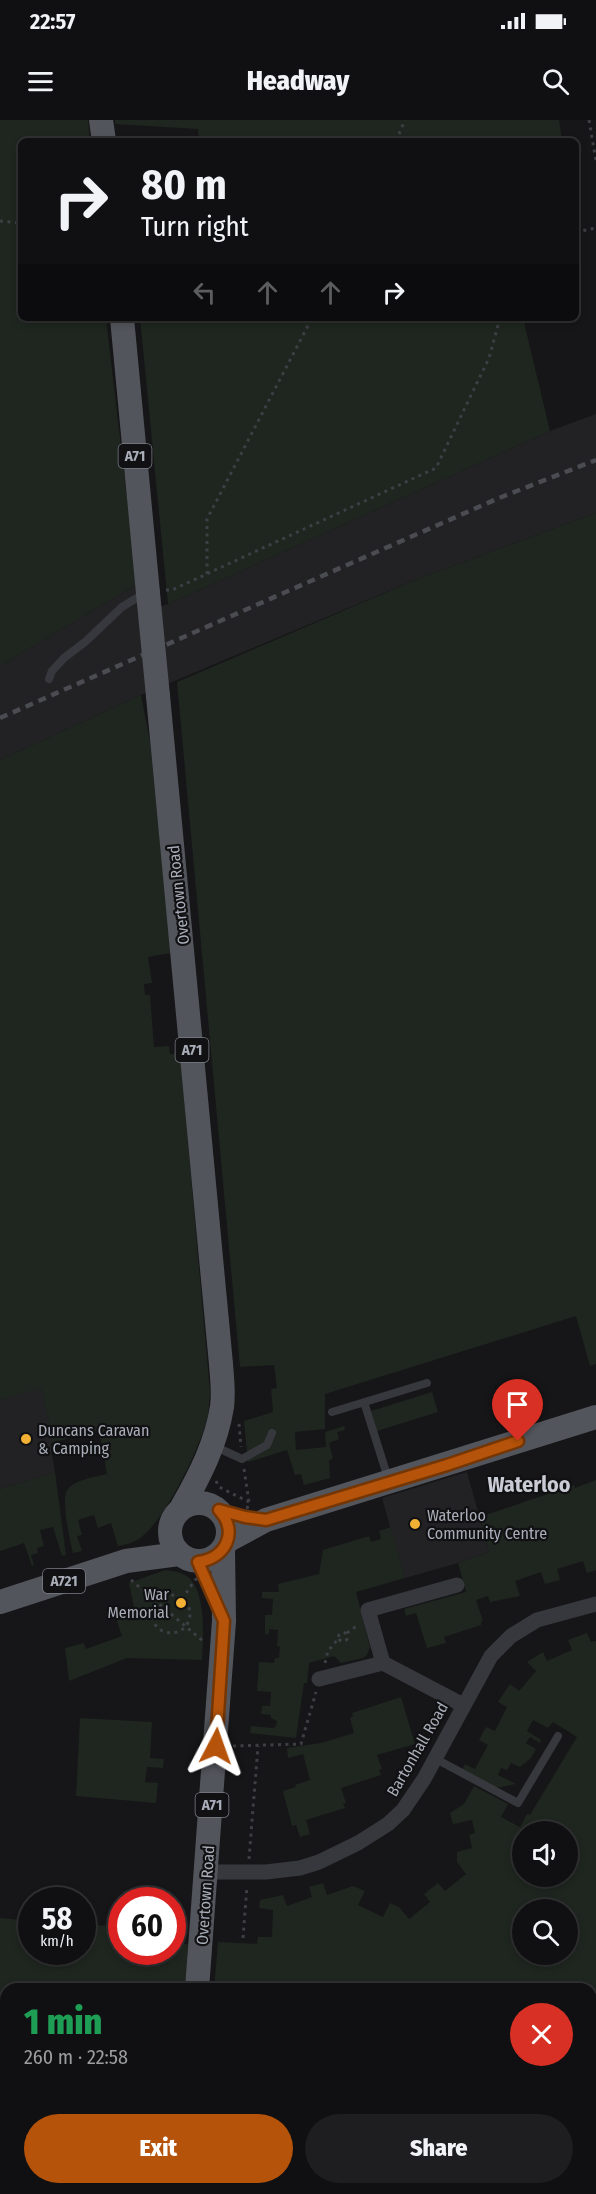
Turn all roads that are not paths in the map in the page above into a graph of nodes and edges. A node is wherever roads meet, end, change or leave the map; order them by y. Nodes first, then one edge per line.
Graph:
1 (101, 120) edge
2 (104, 138) edge
3 (122, 321) edge
4 (148, 592) junction
5 (49, 679) dead end
6 (427, 1383) dead end
7 (364, 1402) junction
8 (332, 1412) dead end
9 (596, 1417) edge
10 (272, 1433) dead end
11 (213, 1445) junction
12 (209, 1474) junction
13 (389, 1482) junction
14 (182, 1507) junction
15 (216, 1508) junction
16 (254, 1513) junction
17 (169, 1530) junction
18 (225, 1545) junction
19 (188, 1558) junction
20 (119, 1563) junction
21 (457, 1585) dead end
22 (0, 1602) edge
23 (596, 1604) edge
24 (224, 1621) junction
25 (383, 1663) junction
26 (319, 1679) road end
27 (463, 1705) junction
28 (558, 1737) dead end
29 (436, 1759) junction
30 (207, 1872) junction
31 (198, 1983) edge

1 - 2 main road
3 - 4 main road, Overtown Road / A71
4 - 5 lane
4 - 11 main road, Overtown Road / A71, bridge
6 - 7 lane
7 - 8 lane
7 - 13 lane
9 - 13 main road
10 - 11 lane
11 - 12 main road, Overtown Road / A71
12 - 14 main road, Overtown Road / A71
12 - 15 main road
13 - 16 main road
14 - 15 main road
14 - 17 main road
15 - 16 main road
15 - 18 main road
16 - 18 main road
17 - 19 main road
17 - 20 main road, A721
18 - 19 main road
18 - 24 main road, Overtown Road / A71
19 - 20 main road, A721
19 - 24 main road, Overtown Road / A71
20 - 22 main road, A721
21 - 25 street
23 - 27 street, Bartonhall Road
24 - 30 main road, Overtown Road / A71
25 - 26 street
25 - 27 street
27 - 29 street, Bartonhall Road
28 - 29 lane
29 - 30 street, Bartonhall Road
30 - 31 main road, Overtown Road / A71

